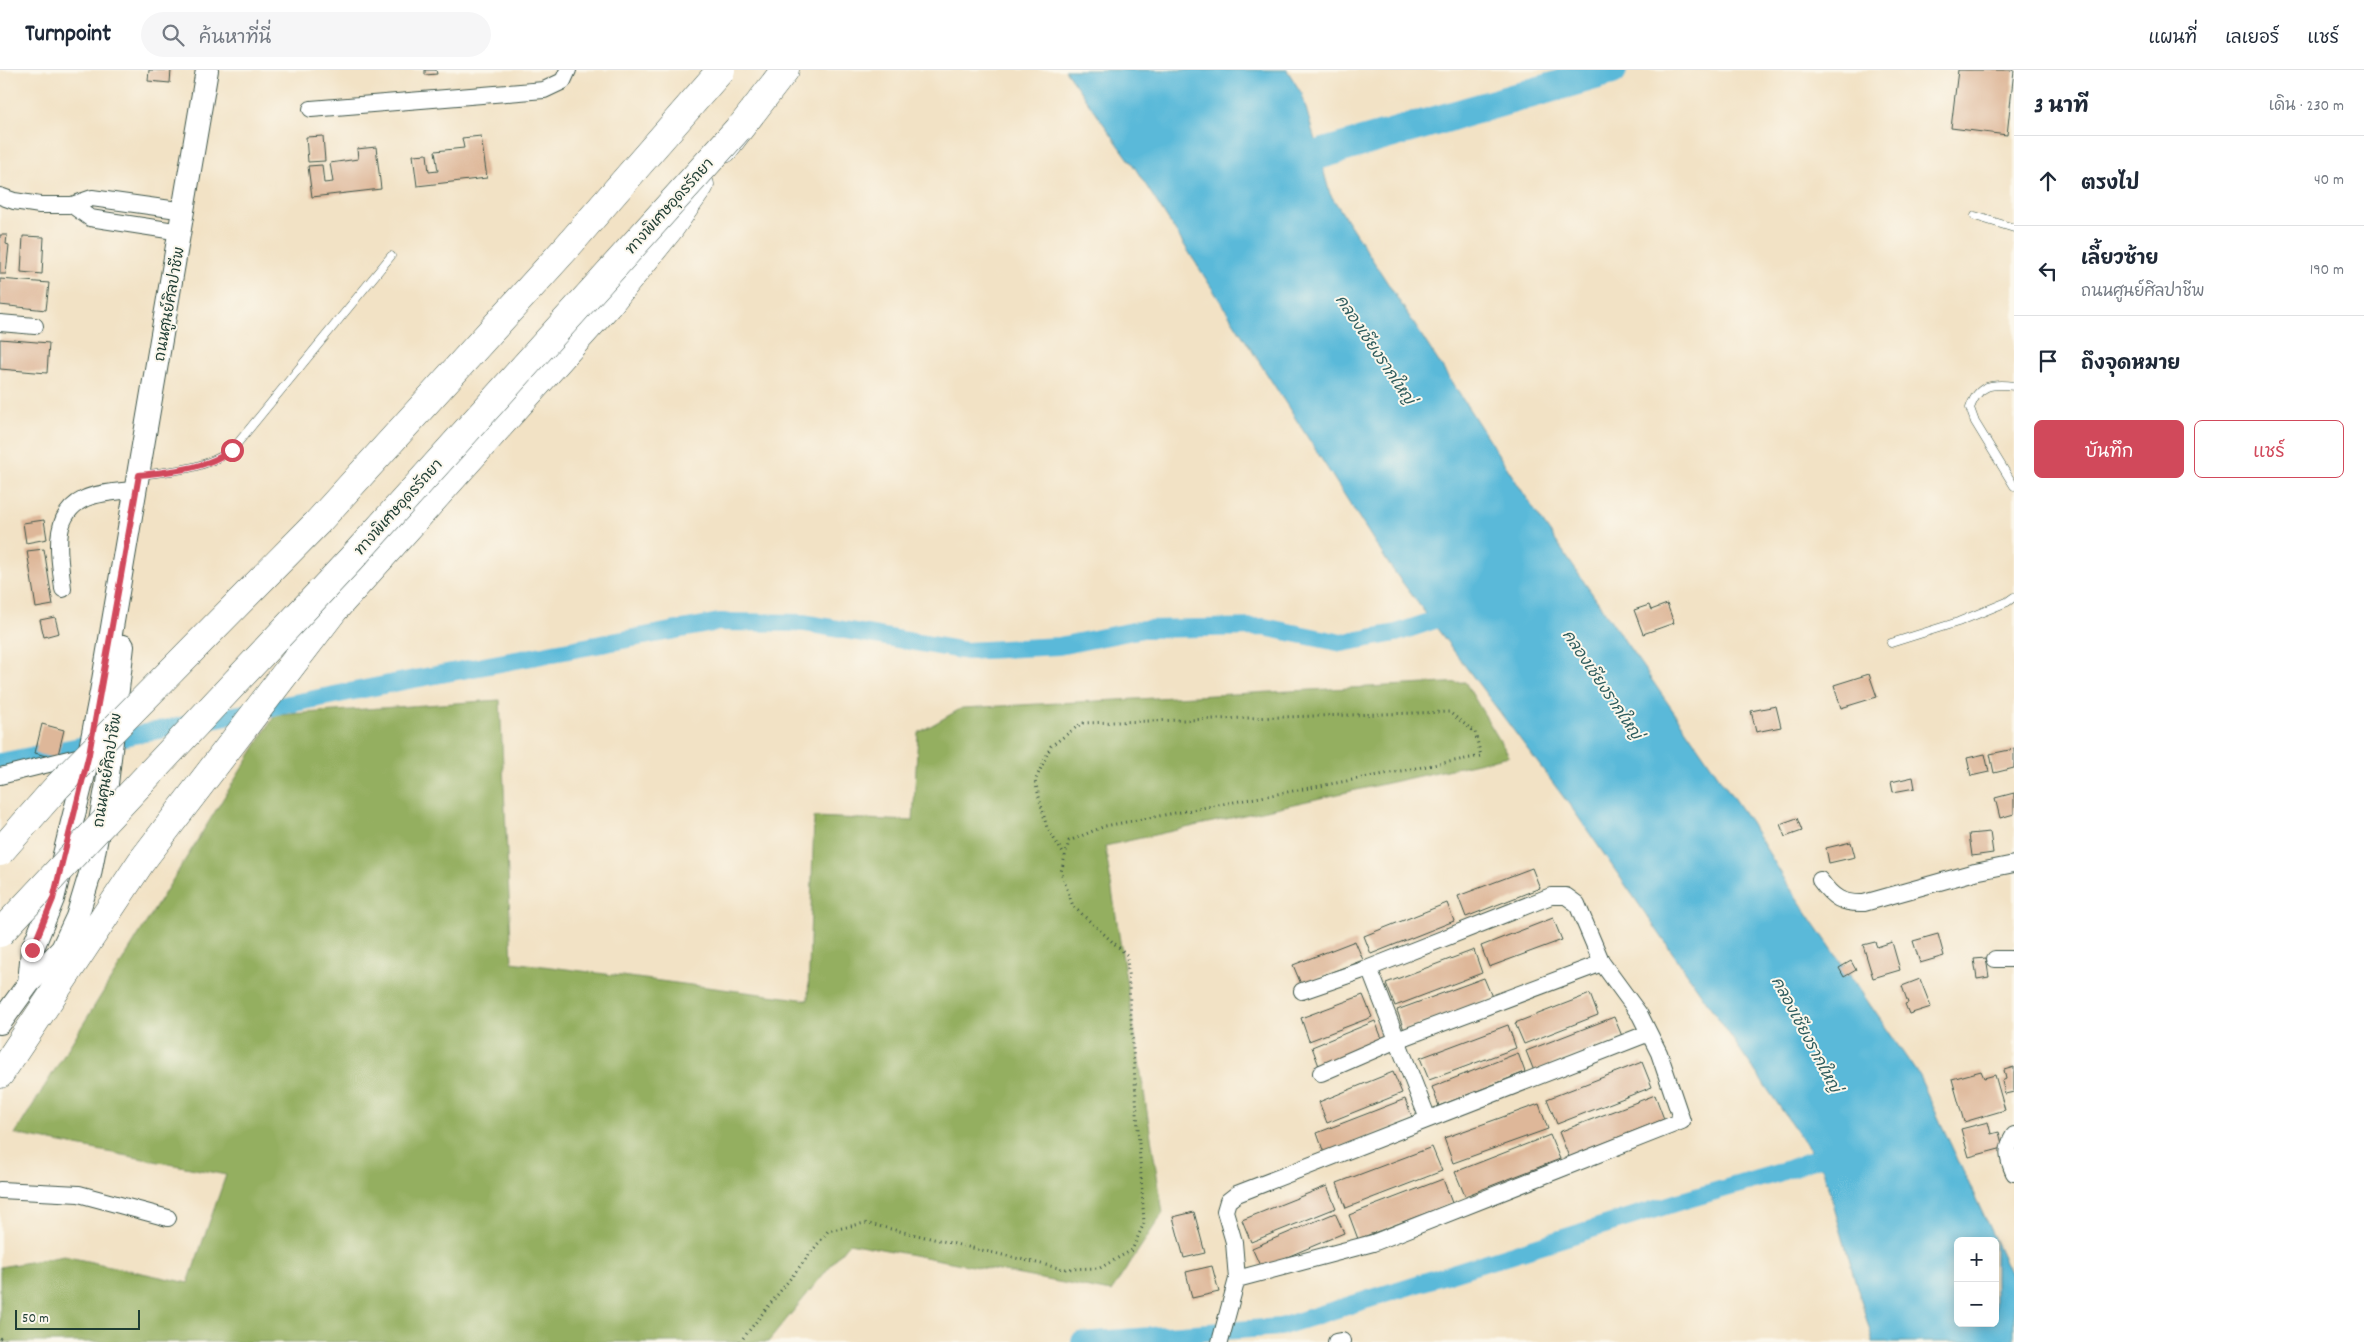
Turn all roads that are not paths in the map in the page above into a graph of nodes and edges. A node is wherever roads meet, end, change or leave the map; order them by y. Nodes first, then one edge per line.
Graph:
1 (207, 70) edge
2 (568, 70) edge
3 (721, 70) edge
4 (785, 70) edge
5 (310, 109) dead end
6 (738, 129) junction
7 (0, 196) edge
8 (130, 204) junction
9 (72, 205) junction
10 (1975, 216) dead end
11 (183, 222) junction
12 (127, 224) junction
13 (2014, 228) edge
14 (391, 256) dead end
15 (0, 323) edge
16 (35, 326) dead end
17 (2014, 386) edge
18 (138, 482) junction
19 (2014, 486) edge
20 (129, 538) junction
21 (63, 589) dead end
22 (2014, 596) edge
23 (1891, 643) dead end
24 (89, 754) junction
25 (0, 776) edge
26 (57, 787) junction
27 (0, 841) edge
28 (0, 852) edge
29 (2014, 864) edge
30 (1820, 880) dead end
31 (0, 934) edge
32 (1995, 959) dead end
33 (2014, 959) edge
34 (1602, 963) junction
35 (1370, 968) junction
36 (29, 983) junction
37 (1302, 991) dead end
38 (0, 1023) edge
39 (1649, 1034) junction
40 (1398, 1040) junction
41 (1321, 1073) dead end
42 (0, 1074) edge
43 (1428, 1119) junction
44 (2014, 1136) edge
45 (2014, 1173) edge
46 (0, 1190) edge
47 (168, 1218) dead end
48 (1237, 1279) junction
49 (1220, 1342) edge

1 - 11 main road, ถนนศูนย์ศิลปาชีพ
2 - 5 street
3 - 26 highway, bridge
4 - 6 highway, ทางพิเศษอุดรรัถยา
6 - 31 highway, ทางพิเศษอุดรรัถยา, bridge
6 - 42 highway, bridge
7 - 9 street
8 - 9 street
8 - 11 street
8 - 12 street
9 - 12 street
10 - 13 lane
11 - 12 street
11 - 18 main road, ถนนศูนย์ศิลปาชีพ
14 - 18 lane
15 - 16 street
17 - 19 lane
18 - 20 main road, ถนนศูนย์ศิลปาชีพ
18 - 21 street
20 - 24 main road, ถนนศูนย์ศิลปาชีพ
20 - 36 main road, ถนนศูนย์ศิลปาชีพ
22 - 23 lane
24 - 25 street
24 - 36 main road, ถนนศูนย์ศิลปาชีพ
26 - 27 highway, bridge
26 - 28 highway, bridge
29 - 30 street
32 - 33 street
34 - 35 street
34 - 39 street
34 - 40 street
35 - 37 street
35 - 40 street
36 - 38 main road, ถนนศูนย์ศิลปาชีพ
39 - 43 street
39 - 48 street
40 - 41 street
40 - 43 street
43 - 48 street
44 - 45 street
46 - 47 street
48 - 49 street

